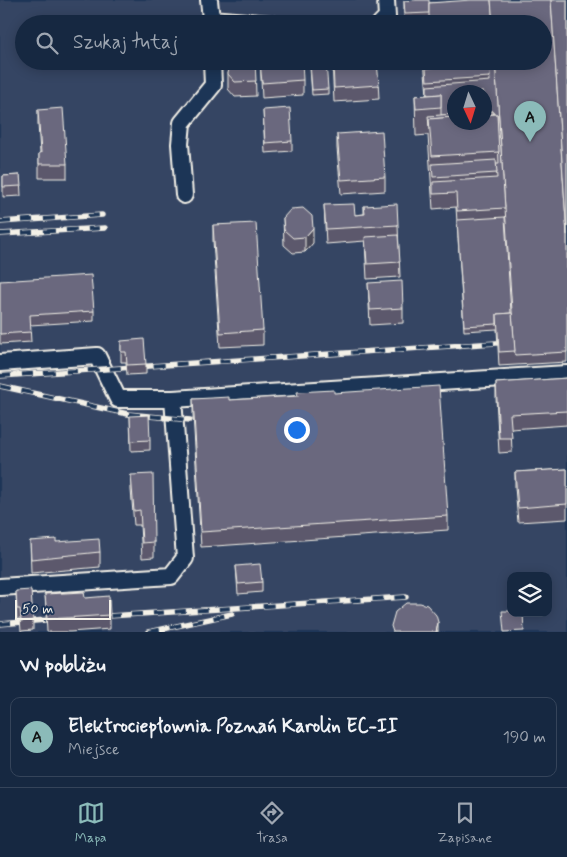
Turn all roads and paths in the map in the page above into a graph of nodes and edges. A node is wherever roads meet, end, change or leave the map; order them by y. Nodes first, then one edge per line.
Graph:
1 (209, 0) edge
2 (386, 0) edge
3 (210, 15) edge
4 (387, 15) edge
5 (212, 70) edge
6 (184, 195) dead end
7 (0, 362) edge
8 (567, 374) edge
9 (173, 399) junction
10 (0, 587) edge

1 - 3 lane
2 - 4 lane
5 - 6 lane
7 - 9 lane
8 - 9 lane
9 - 10 lane

